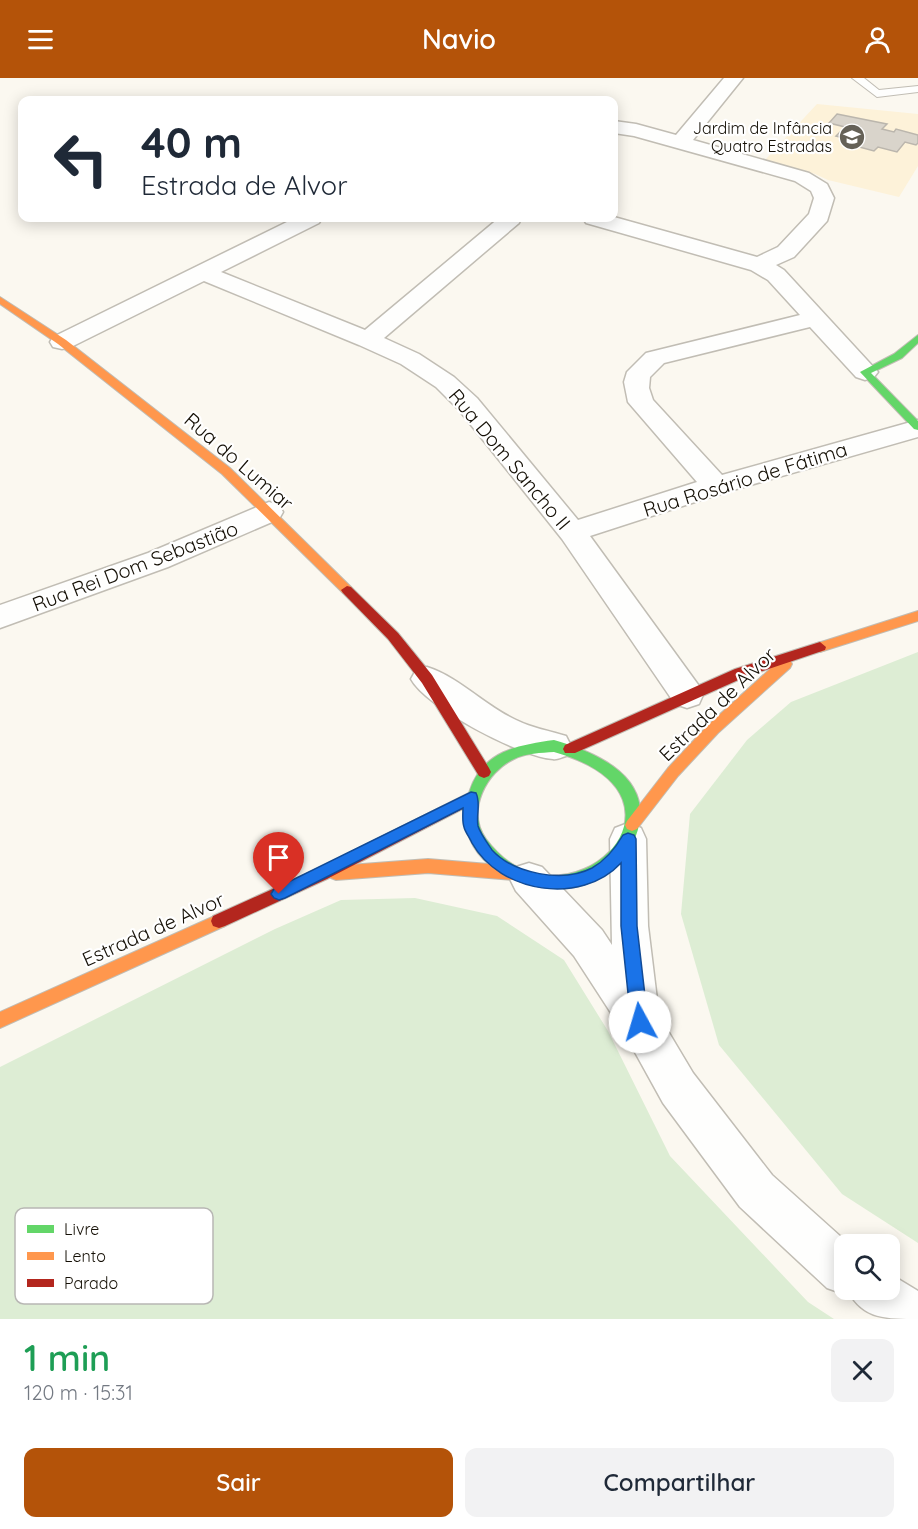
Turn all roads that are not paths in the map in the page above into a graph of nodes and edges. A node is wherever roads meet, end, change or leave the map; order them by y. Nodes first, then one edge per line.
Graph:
1 (734, 78) edge
2 (857, 78) edge
3 (918, 89) edge
4 (618, 128) edge
5 (680, 143) junction
6 (292, 222) edge
7 (507, 222) edge
8 (608, 222) edge
9 (759, 265) junction
10 (203, 273) junction
11 (0, 300) edge
12 (816, 318) junction
13 (918, 338) edge
14 (368, 340) junction
15 (62, 342) junction
16 (865, 372) junction
17 (918, 428) edge
18 (716, 486) junction
19 (269, 512) junction
20 (572, 532) junction
21 (918, 616) edge
22 (0, 617) edge
23 (793, 658) junction
24 (427, 679) junction
25 (687, 695) junction
26 (562, 748) junction
27 (484, 772) junction
28 (471, 798) junction
29 (630, 832) junction
30 (322, 874) junction
31 (521, 876) junction
32 (0, 1020) edge
33 (640, 1022) junction
34 (834, 1262) edge
35 (888, 1300) edge
36 (918, 1319) edge

1 - 5 street
2 - 3 lane
4 - 5 street
5 - 9 street
6 - 10 street
7 - 14 street
8 - 9 street
9 - 12 street
10 - 14 street, Rua Dom Sancho II
10 - 15 street
11 - 15 street, Rua do Lumiar
12 - 16 street
12 - 18 street
13 - 16 street
14 - 20 street, Rua Dom Sancho II
15 - 19 street, Rua do Lumiar
16 - 17 street
17 - 18 street, Rua Rosário de Fátima
18 - 20 street, Rua Rosário de Fátima
19 - 22 street, Rua Rei Dom Sebastião
19 - 24 street, Rua do Lumiar
20 - 25 street, Rua Dom Sancho II
21 - 23 street, Estrada de Alvor
23 - 25 street
23 - 29 street, Estrada de Alvor
24 - 26 street
24 - 27 street, Rua do Lumiar
25 - 26 street
26 - 27 street
26 - 29 street
27 - 28 street
28 - 30 street, Estrada de Alvor
28 - 31 street
29 - 31 street, Estrada de Alvor
29 - 33 street
30 - 31 street, Estrada de Alvor
30 - 32 street, Estrada de Alvor
31 - 33 street
33 - 34 street
35 - 36 street

